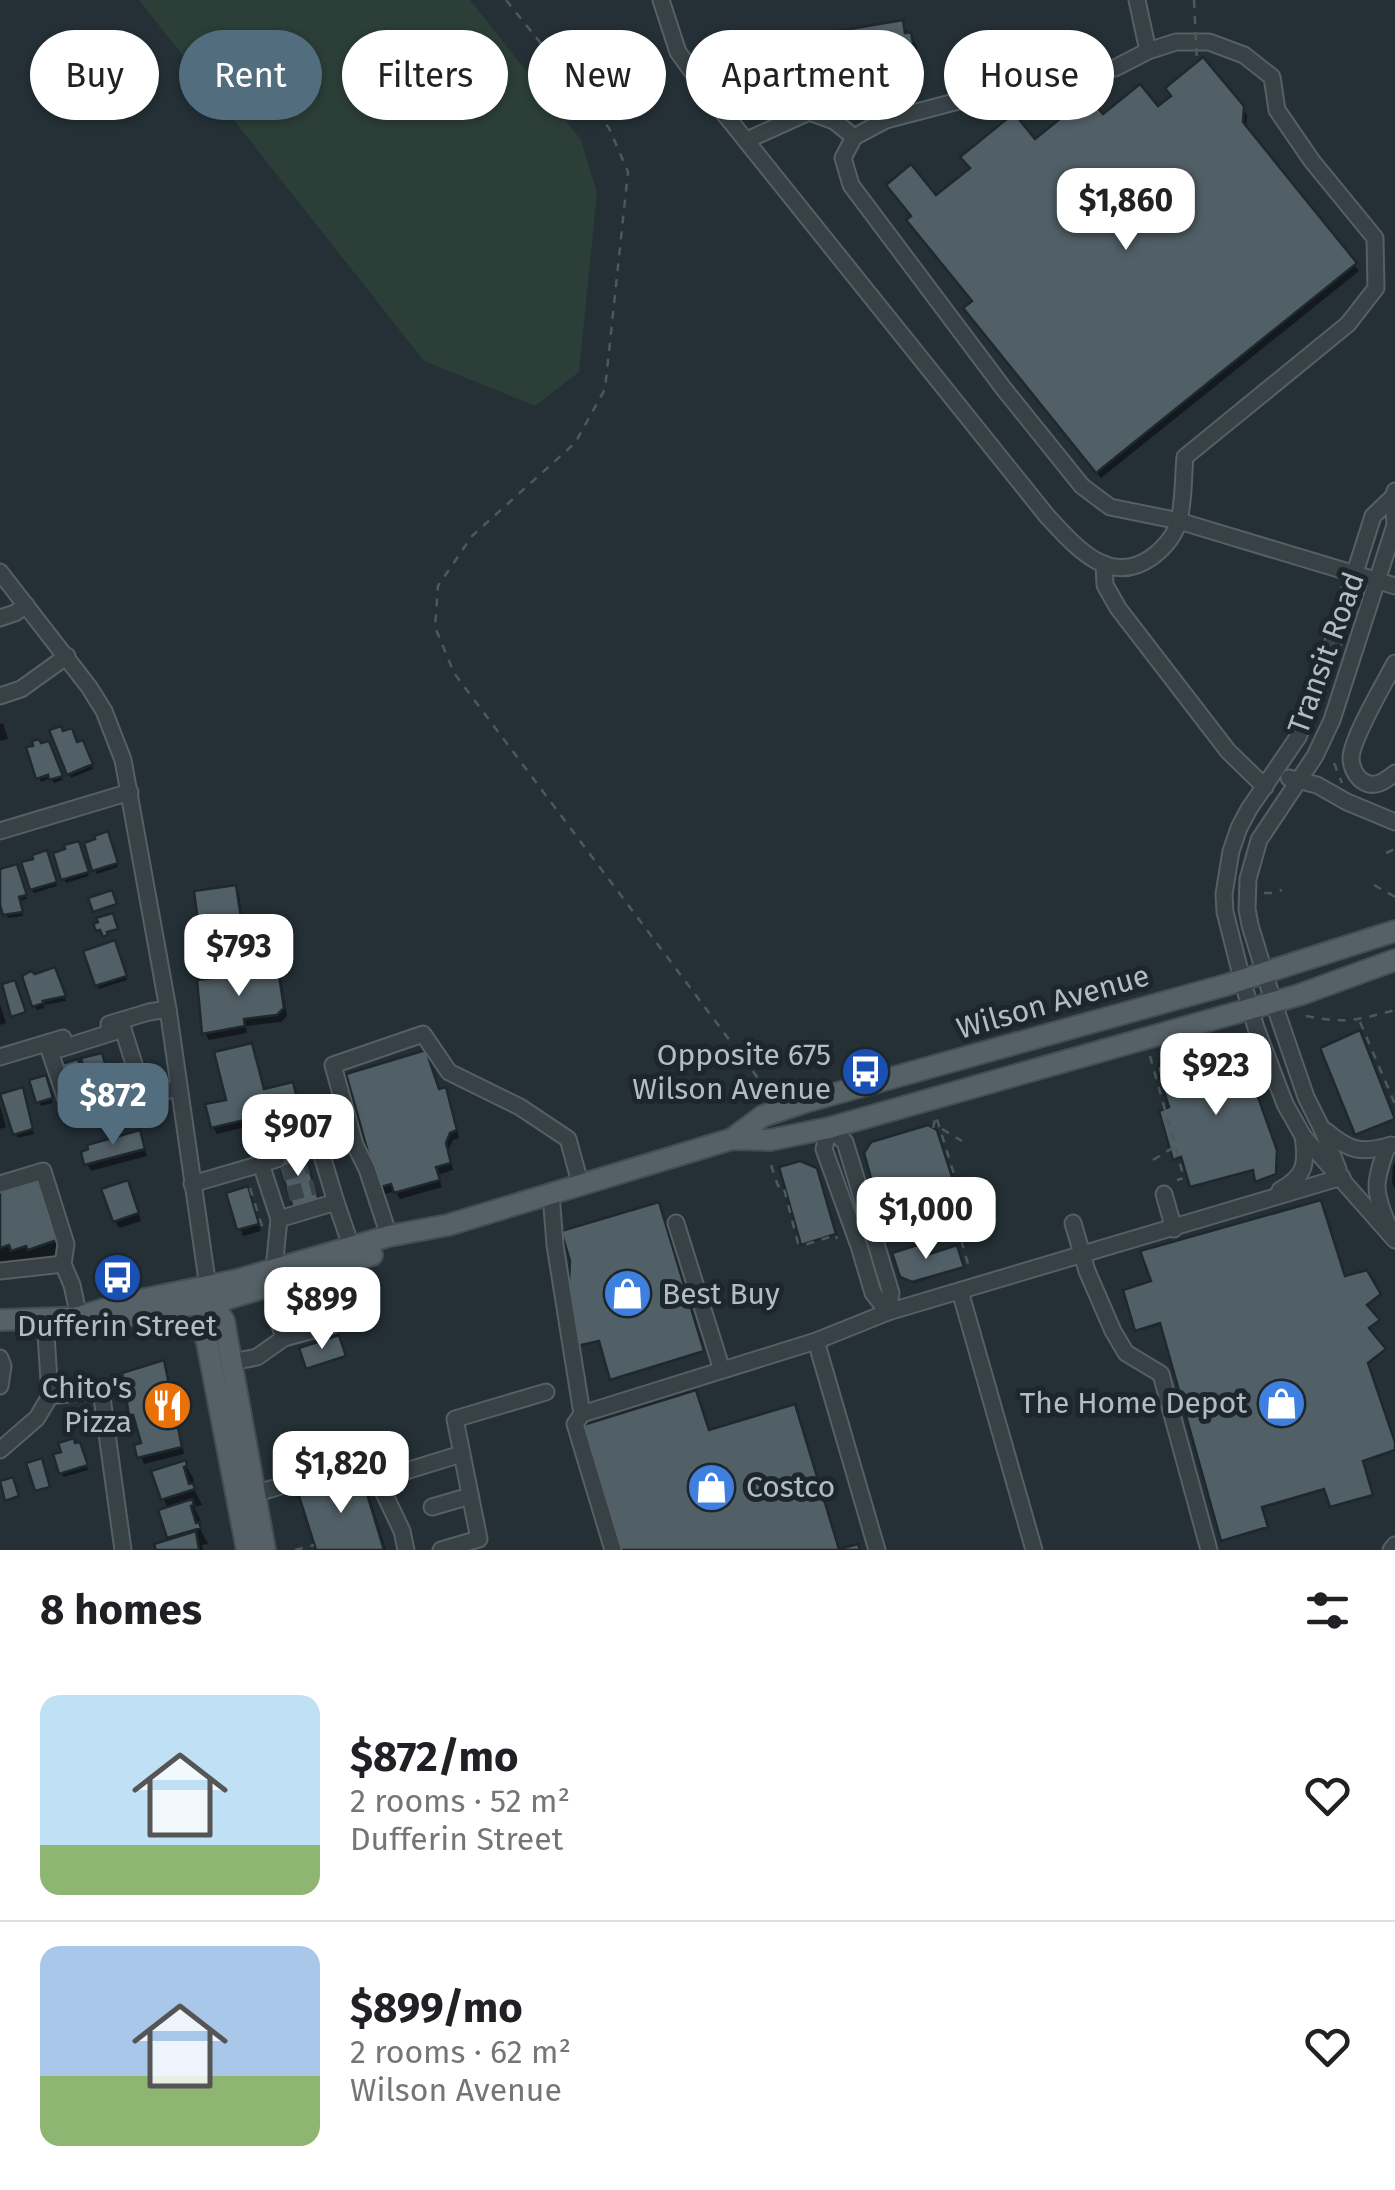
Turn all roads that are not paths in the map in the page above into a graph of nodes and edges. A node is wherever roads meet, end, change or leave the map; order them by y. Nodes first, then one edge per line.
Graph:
1 (661, 0) edge
2 (1137, 0) edge
3 (1148, 51) junction
4 (854, 137) junction
5 (747, 140) junction
6 (1394, 494) edge
7 (1179, 521) junction
8 (1104, 564) junction
9 (0, 572) edge
10 (1355, 574) junction
11 (1377, 580) junction
12 (1395, 586) edge
13 (26, 605) junction
14 (0, 618) edge
15 (67, 656) junction
16 (1395, 662) edge
17 (0, 696) edge
18 (1395, 773) edge
19 (1270, 780) junction
20 (1298, 780) junction
21 (130, 792) junction
22 (1395, 822) edge
23 (0, 831) edge
24 (1395, 931) edge
25 (1395, 960) edge
26 (1264, 972) junction
27 (1242, 979) junction
28 (1272, 1002) junction
29 (1250, 1008) junction
30 (168, 1009) junction
31 (98, 1032) junction
32 (48, 1048) junction
33 (0, 1057) edge
34 (178, 1088) junction
35 (820, 1098) junction
36 (70, 1111) dead end
37 (829, 1128) junction
38 (1322, 1129) junction
39 (1303, 1136) junction
40 (732, 1140) junction
41 (1391, 1146) edge
42 (311, 1159) dead end
43 (1342, 1177) junction
44 (0, 1184) edge
45 (192, 1184) junction
46 (581, 1186) junction
47 (551, 1194) junction
48 (1164, 1194) dead end
49 (336, 1202) junction
50 (1254, 1203) junction
51 (279, 1219) junction
52 (676, 1223) dead end
53 (1074, 1223) dead end
54 (448, 1225) junction
55 (1174, 1229) junction
56 (388, 1236) junction
57 (1394, 1239) edge
58 (351, 1246) junction
59 (1082, 1254) junction
60 (63, 1264) junction
61 (274, 1269) junction
62 (0, 1271) edge
63 (326, 1279) junction
64 (960, 1290) junction
65 (209, 1294) junction
66 (888, 1312) junction
67 (80, 1317) junction
68 (45, 1319) junction
69 (0, 1320) edge
70 (282, 1331) junction
71 (816, 1341) junction
72 (0, 1358) edge
73 (232, 1362) junction
74 (722, 1370) junction
75 (0, 1386) edge
76 (546, 1392) dead end
77 (50, 1396) junction
78 (582, 1414) junction
79 (0, 1450) edge
80 (461, 1454) junction
81 (403, 1472) dead end
82 (254, 1494) junction
83 (470, 1496) junction
84 (432, 1507) dead end
85 (123, 1550) edge
86 (247, 1550) edge
87 (266, 1550) edge
88 (406, 1550) edge
89 (440, 1550) edge
90 (612, 1550) edge
91 (878, 1550) edge
92 (1034, 1550) edge
93 (1209, 1550) edge

1 - 5 street
2 - 3 street
3 - 4 street
3 - 7 street
4 - 5 street
4 - 7 street
5 - 8 street
6 - 10 street, Transit Road
6 - 11 street, Transit Road
7 - 8 street
7 - 10 street
8 - 19 street
9 - 13 street
10 - 11 street
10 - 19 street, Transit Road
11 - 12 street
11 - 20 street, Transit Road
13 - 14 street
13 - 15 street
15 - 17 street
15 - 21 street
16 - 18 street
19 - 20 street
19 - 27 street, Transit Road
20 - 22 street
20 - 26 street, Transit Road
21 - 23 street
21 - 30 street
24 - 26 main road, Wilson Avenue
25 - 28 main road, Wilson Avenue
26 - 27 main road, Wilson Avenue
26 - 28 street, Transit Road
27 - 29 street, Transit Road
27 - 35 main road, Wilson Avenue
28 - 29 main road, Wilson Avenue
28 - 38 street, Transit Road
29 - 37 main road, Wilson Avenue
29 - 39 street, Transit Road
30 - 31 street
30 - 34 street
31 - 32 street
31 - 34 street
32 - 33 street
32 - 36 street
34 - 45 street
35 - 37 main road
35 - 40 main road, Wilson Avenue
37 - 40 main road, Wilson Avenue
37 - 66 street
38 - 41 street
38 - 43 street, Transit Road
39 - 43 street, Transit Road
39 - 50 street
40 - 46 main road, Wilson Avenue
41 - 57 street
42 - 49 street
43 - 50 street
43 - 57 street
44 - 60 street
45 - 51 street
45 - 65 street
46 - 47 main road, Wilson Avenue
46 - 56 street
47 - 54 main road, Wilson Avenue
47 - 78 street
48 - 55 street
49 - 51 street
49 - 58 street
50 - 55 street
51 - 61 street
52 - 74 street
53 - 59 street
54 - 56 main road, Wilson Avenue
54 - 63 main road, Wilson Avenue
55 - 59 street
56 - 58 main road, Wilson Avenue
58 - 61 main road, Wilson Avenue
59 - 64 street
59 - 93 street
60 - 62 street
60 - 67 street
61 - 65 main road, Wilson Avenue
63 - 65 main road, Wilson Avenue
63 - 70 street
63 - 70 street
64 - 66 street
64 - 92 street
65 - 67 main road, Wilson Avenue
65 - 73 main road
65 - 86 main road
66 - 71 street
67 - 68 main road, Wilson Avenue
68 - 69 main road, Wilson Avenue
68 - 77 street
70 - 73 street
71 - 74 street
71 - 91 street
72 - 75 street
73 - 82 main road
74 - 78 street
76 - 80 street
77 - 79 street
77 - 85 street
78 - 90 street
80 - 81 street
80 - 83 street
82 - 87 main road
82 - 88 street
83 - 84 street
83 - 89 street

